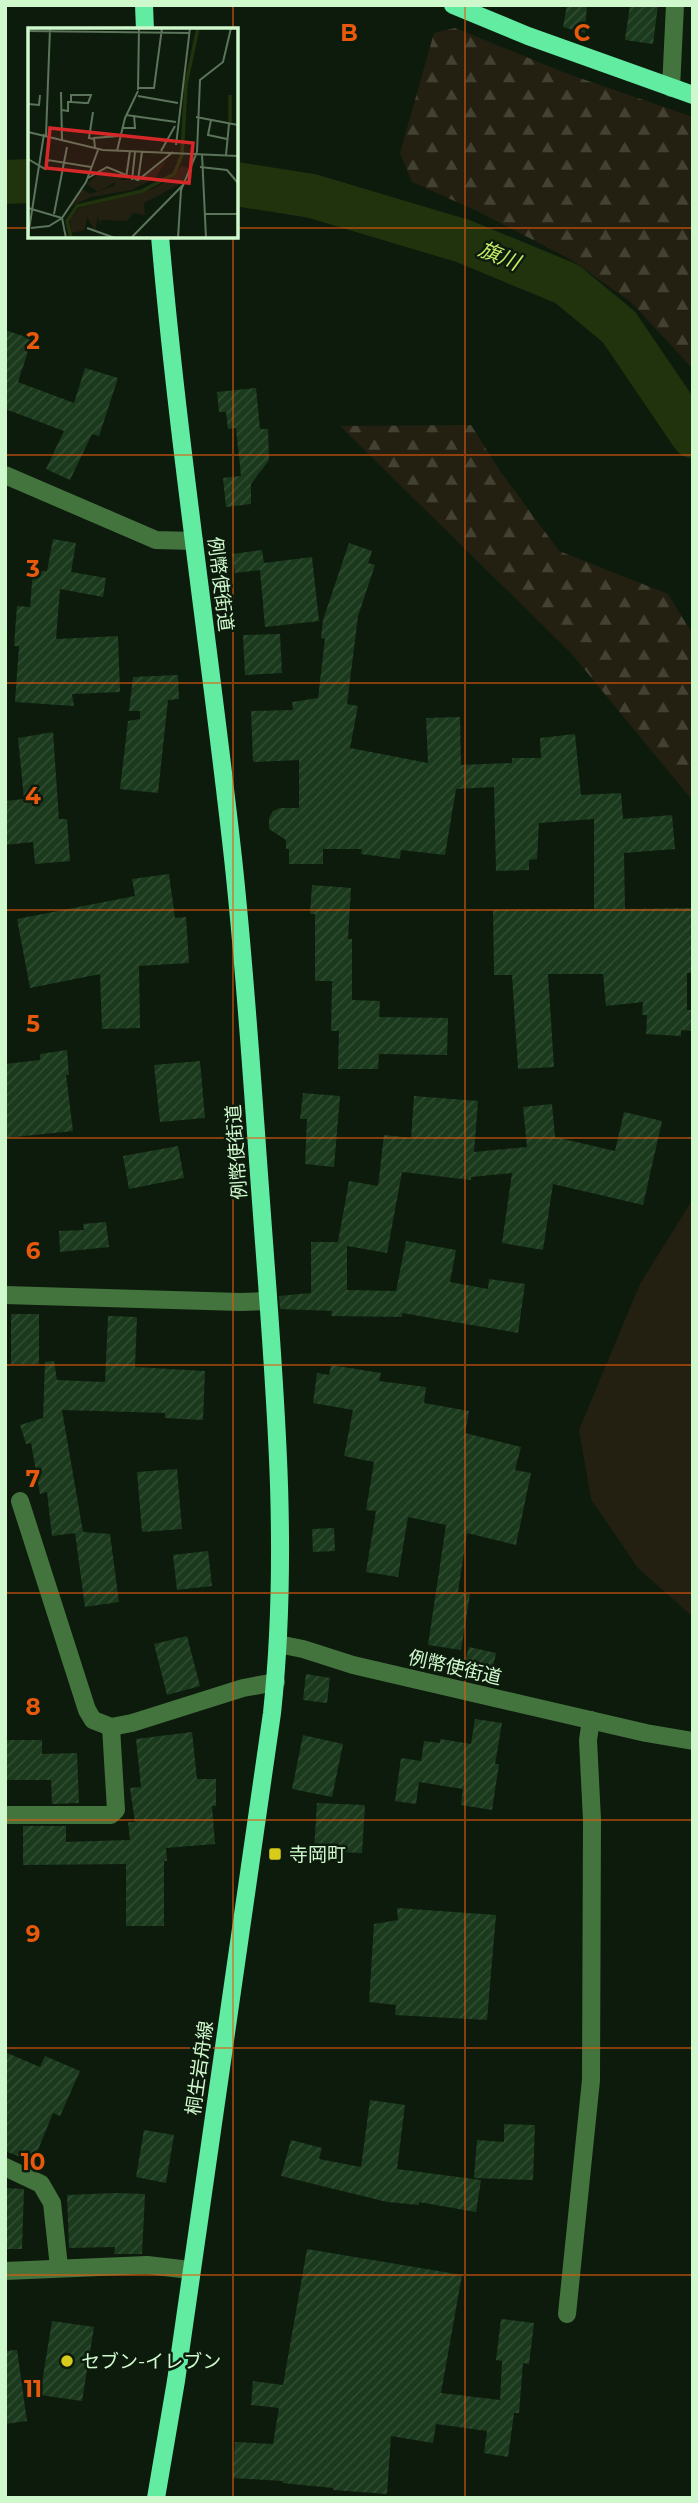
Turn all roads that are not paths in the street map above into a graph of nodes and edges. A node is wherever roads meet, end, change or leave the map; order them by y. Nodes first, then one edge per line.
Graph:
1 (144, 5) edge
2 (453, 5) edge
3 (675, 5) edge
4 (482, 10) edge
5 (145, 28) edge
6 (671, 88) junction
7 (693, 95) edge
8 (160, 238) edge
9 (5, 475) edge
10 (194, 541) junction
11 (5, 1294) edge
12 (268, 1301) junction
13 (20, 1501) dead end
14 (278, 1644) junction
15 (276, 1682) junction
16 (591, 1720) junction
17 (111, 1727) junction
18 (693, 1741) edge
19 (5, 1815) edge
20 (5, 2166) edge
21 (59, 2267) junction
22 (190, 2270) junction
23 (5, 2271) edge
24 (566, 2314) dead end
25 (156, 2498) edge

1 - 5 main road
2 - 4 main road
3 - 6 street
4 - 6 main road
6 - 7 main road
8 - 10 main road, 例幣使街道
9 - 10 street
10 - 12 main road, 例幣使街道
11 - 12 street
12 - 14 main road, 例幣使街道
13 - 17 street
14 - 15 main road, 桐生岩舟線
14 - 16 street, 例幣使街道
15 - 17 street
15 - 22 main road, 桐生岩舟線
16 - 18 street, 例幣使街道
16 - 24 street
17 - 19 street
20 - 21 street
21 - 22 street
21 - 23 street
22 - 25 main road, 桐生岩舟線

